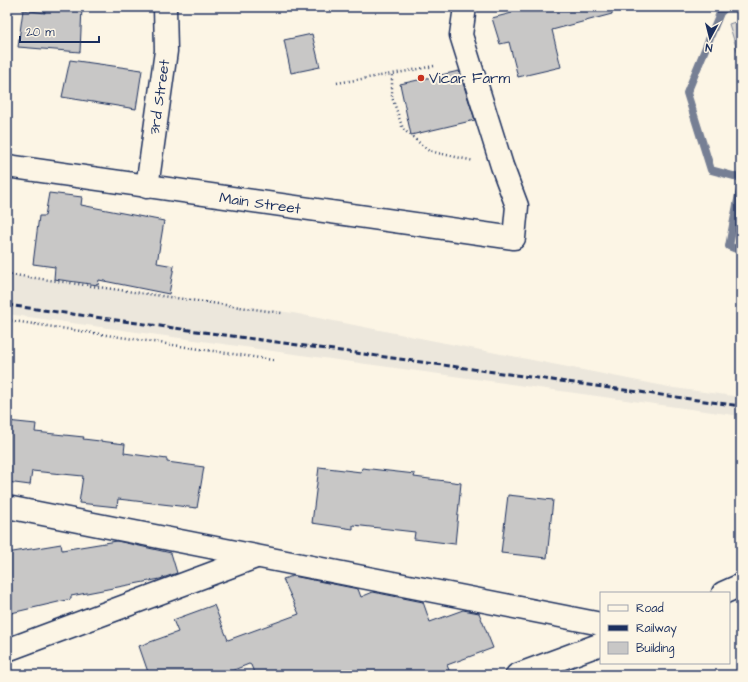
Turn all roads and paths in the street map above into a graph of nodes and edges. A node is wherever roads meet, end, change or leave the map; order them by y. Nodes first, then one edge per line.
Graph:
1 (165, 7) edge
2 (465, 7) edge
3 (434, 66) dead end
4 (392, 74) junction
5 (337, 83) dead end
6 (7, 166) edge
7 (502, 166) junction
8 (147, 187) junction
9 (7, 274) edge
10 (282, 313) dead end
11 (7, 320) edge
12 (273, 360) dead end
13 (7, 507) edge
14 (256, 557) junction
15 (741, 585) edge
16 (725, 592) edge
17 (600, 624) edge
18 (600, 644) edge
19 (7, 650) edge
20 (517, 675) edge

1 - 8 street, 3rd Street
2 - 7 street
3 - 4 path
4 - 5 path
4 - 7 path
6 - 8 street, Main Street
7 - 8 street, Main Street
9 - 10 path
11 - 12 path
13 - 14 street
14 - 17 street
14 - 19 street
15 - 16 street
18 - 20 street

